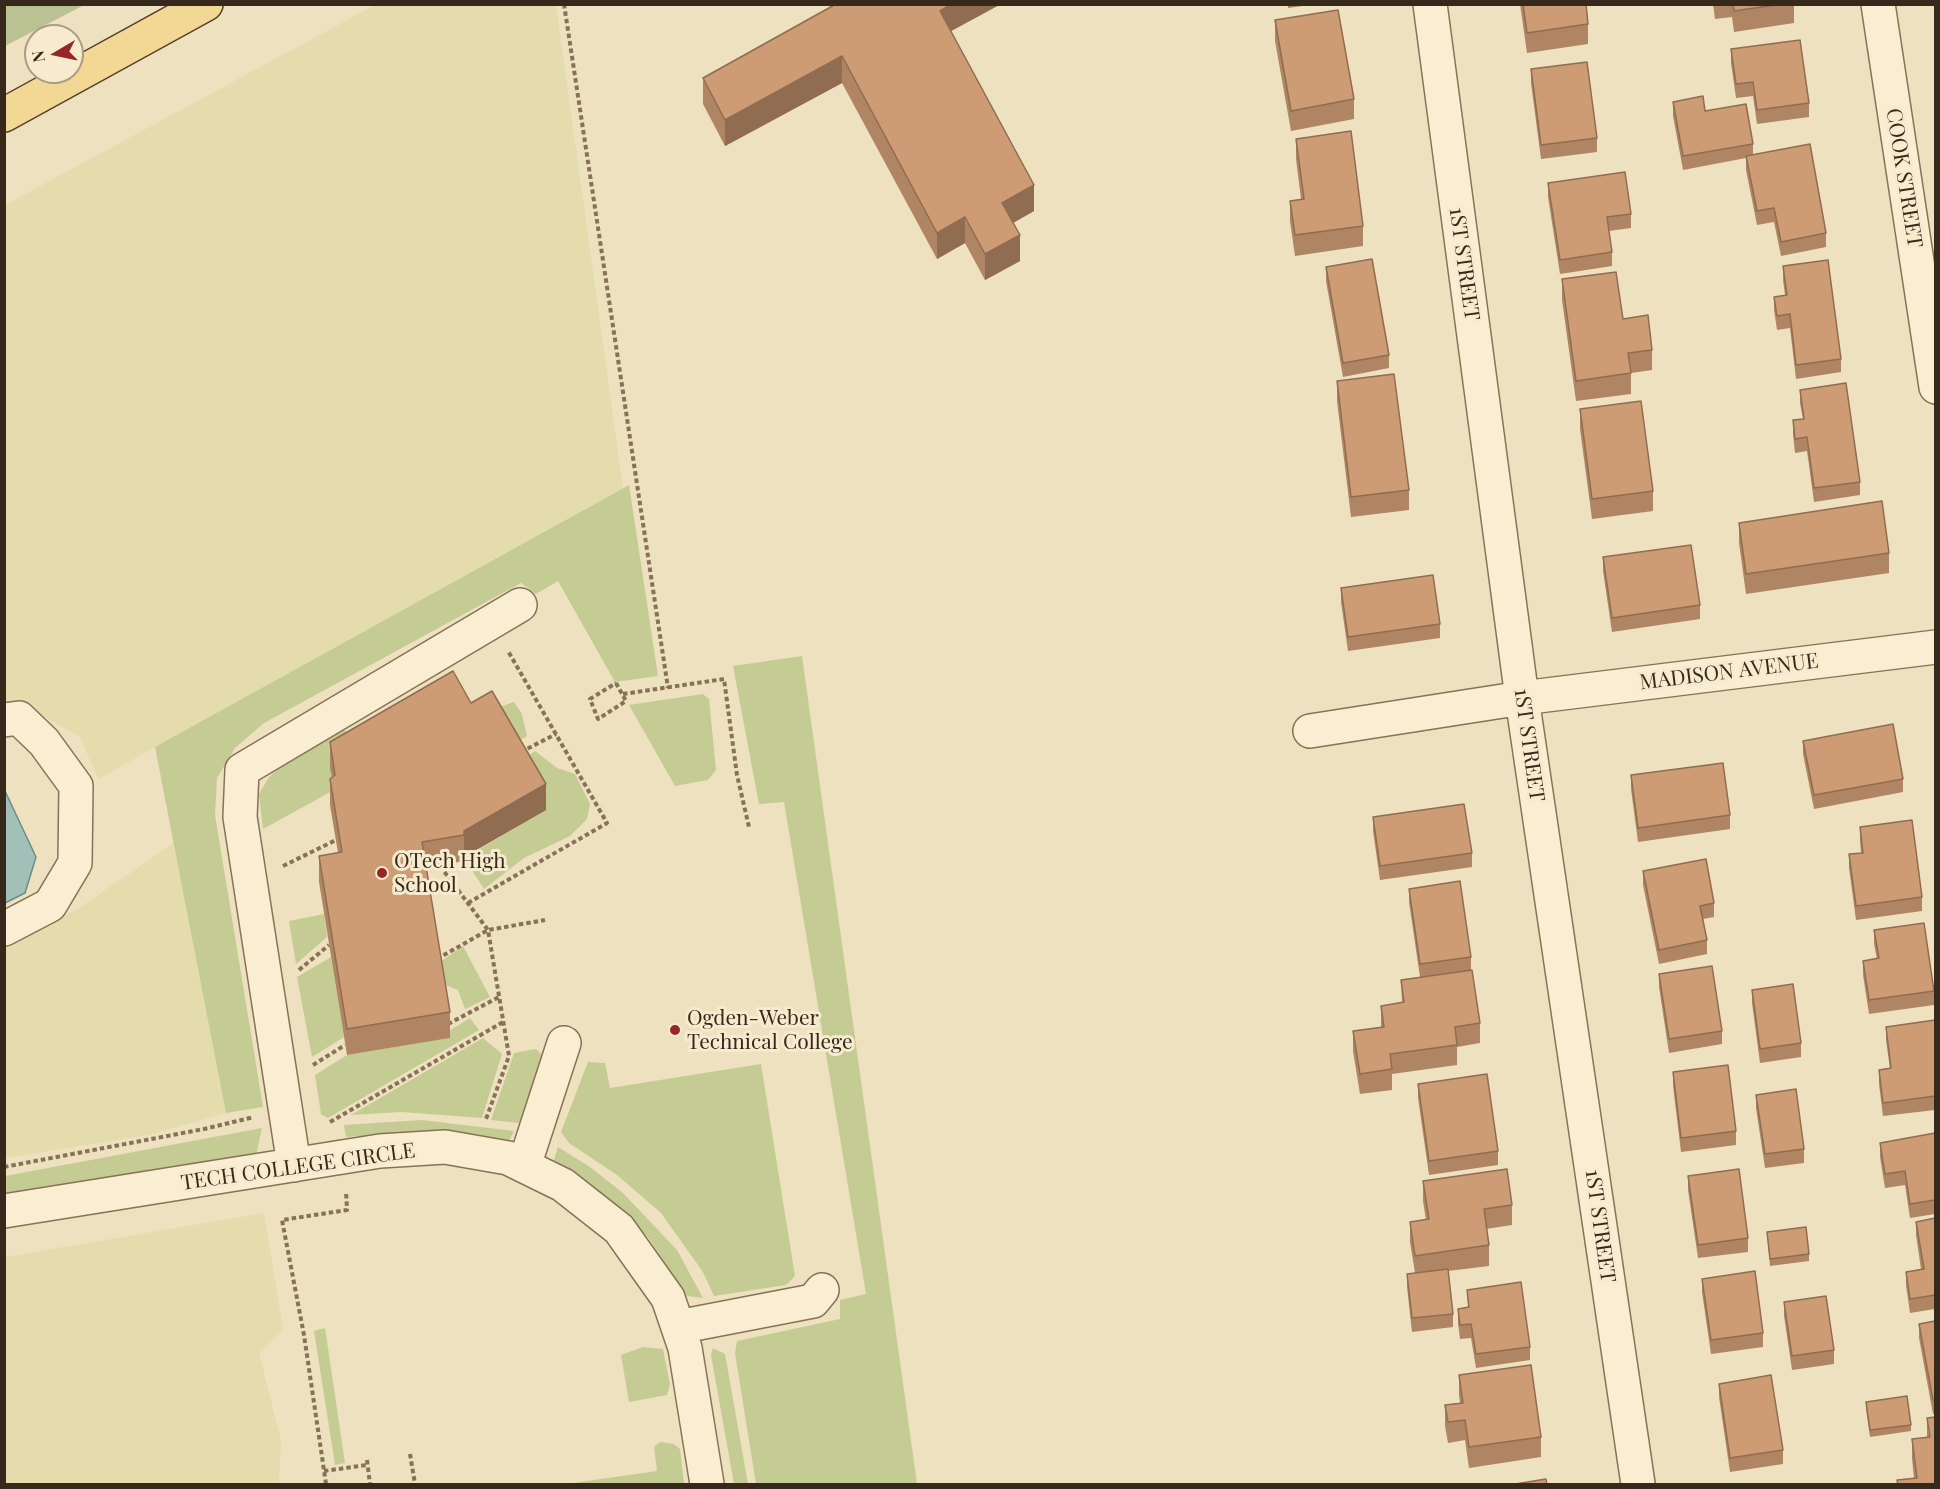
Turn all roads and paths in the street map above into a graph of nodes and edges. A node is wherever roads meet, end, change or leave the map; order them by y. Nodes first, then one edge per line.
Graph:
1 (206, 4) edge
2 (564, 4) edge
3 (1430, 4) edge
4 (1878, 4) edge
5 (4, 115) edge
6 (1935, 387) edge
7 (520, 605) dead end
8 (505, 646) dead end
9 (1935, 647) edge
10 (668, 688) junction
11 (623, 694) junction
12 (1522, 698) junction
13 (4, 720) edge
14 (1310, 731) dead end
15 (556, 734) junction
16 (515, 755) edge
17 (749, 827) dead end
18 (440, 866) edge
19 (468, 903) junction
20 (545, 920) dead end
21 (4, 928) edge
22 (488, 930) junction
23 (329, 945) edge
24 (437, 960) edge
25 (292, 976) dead end
26 (499, 997) junction
27 (503, 1022) junction
28 (448, 1024) edge
29 (564, 1043) dead end
30 (345, 1044) edge
31 (307, 1070) dead end
32 (264, 1114) dead end
33 (485, 1122) dead end
34 (330, 1123) dead end
35 (294, 1165) junction
36 (524, 1166) junction
37 (4, 1167) edge
38 (345, 1186) dead end
39 (4, 1211) edge
40 (822, 1290) dead end
41 (678, 1327) junction
42 (410, 1454) dead end
43 (324, 1471) junction
44 (326, 1485) edge
45 (370, 1485) edge
46 (414, 1485) edge
47 (707, 1485) edge
48 (1638, 1485) edge

1 - 5 main road
2 - 10 path
3 - 12 street, 1ST STREET
4 - 6 street, COOK STREET
7 - 35 street
8 - 15 path
9 - 12 street, MADISON AVENUE
10 - 11 path
10 - 17 path
11 - 11 path
12 - 14 street, MADISON AVENUE
12 - 48 street, 1ST STREET
13 - 21 street
15 - 16 path
15 - 19 path
18 - 19 path
19 - 22 path
20 - 22 path
22 - 24 path
22 - 26 path
23 - 25 path
26 - 27 path
26 - 28 path
27 - 33 path
27 - 34 path
29 - 36 street
30 - 31 path
32 - 37 path
35 - 36 street, TECH COLLEGE CIRCLE
35 - 39 street, TECH COLLEGE CIRCLE
36 - 41 street, TECH COLLEGE CIRCLE
38 - 43 path
40 - 41 street
41 - 47 street, TECH COLLEGE CIRCLE
42 - 46 path
43 - 44 path
43 - 45 path

